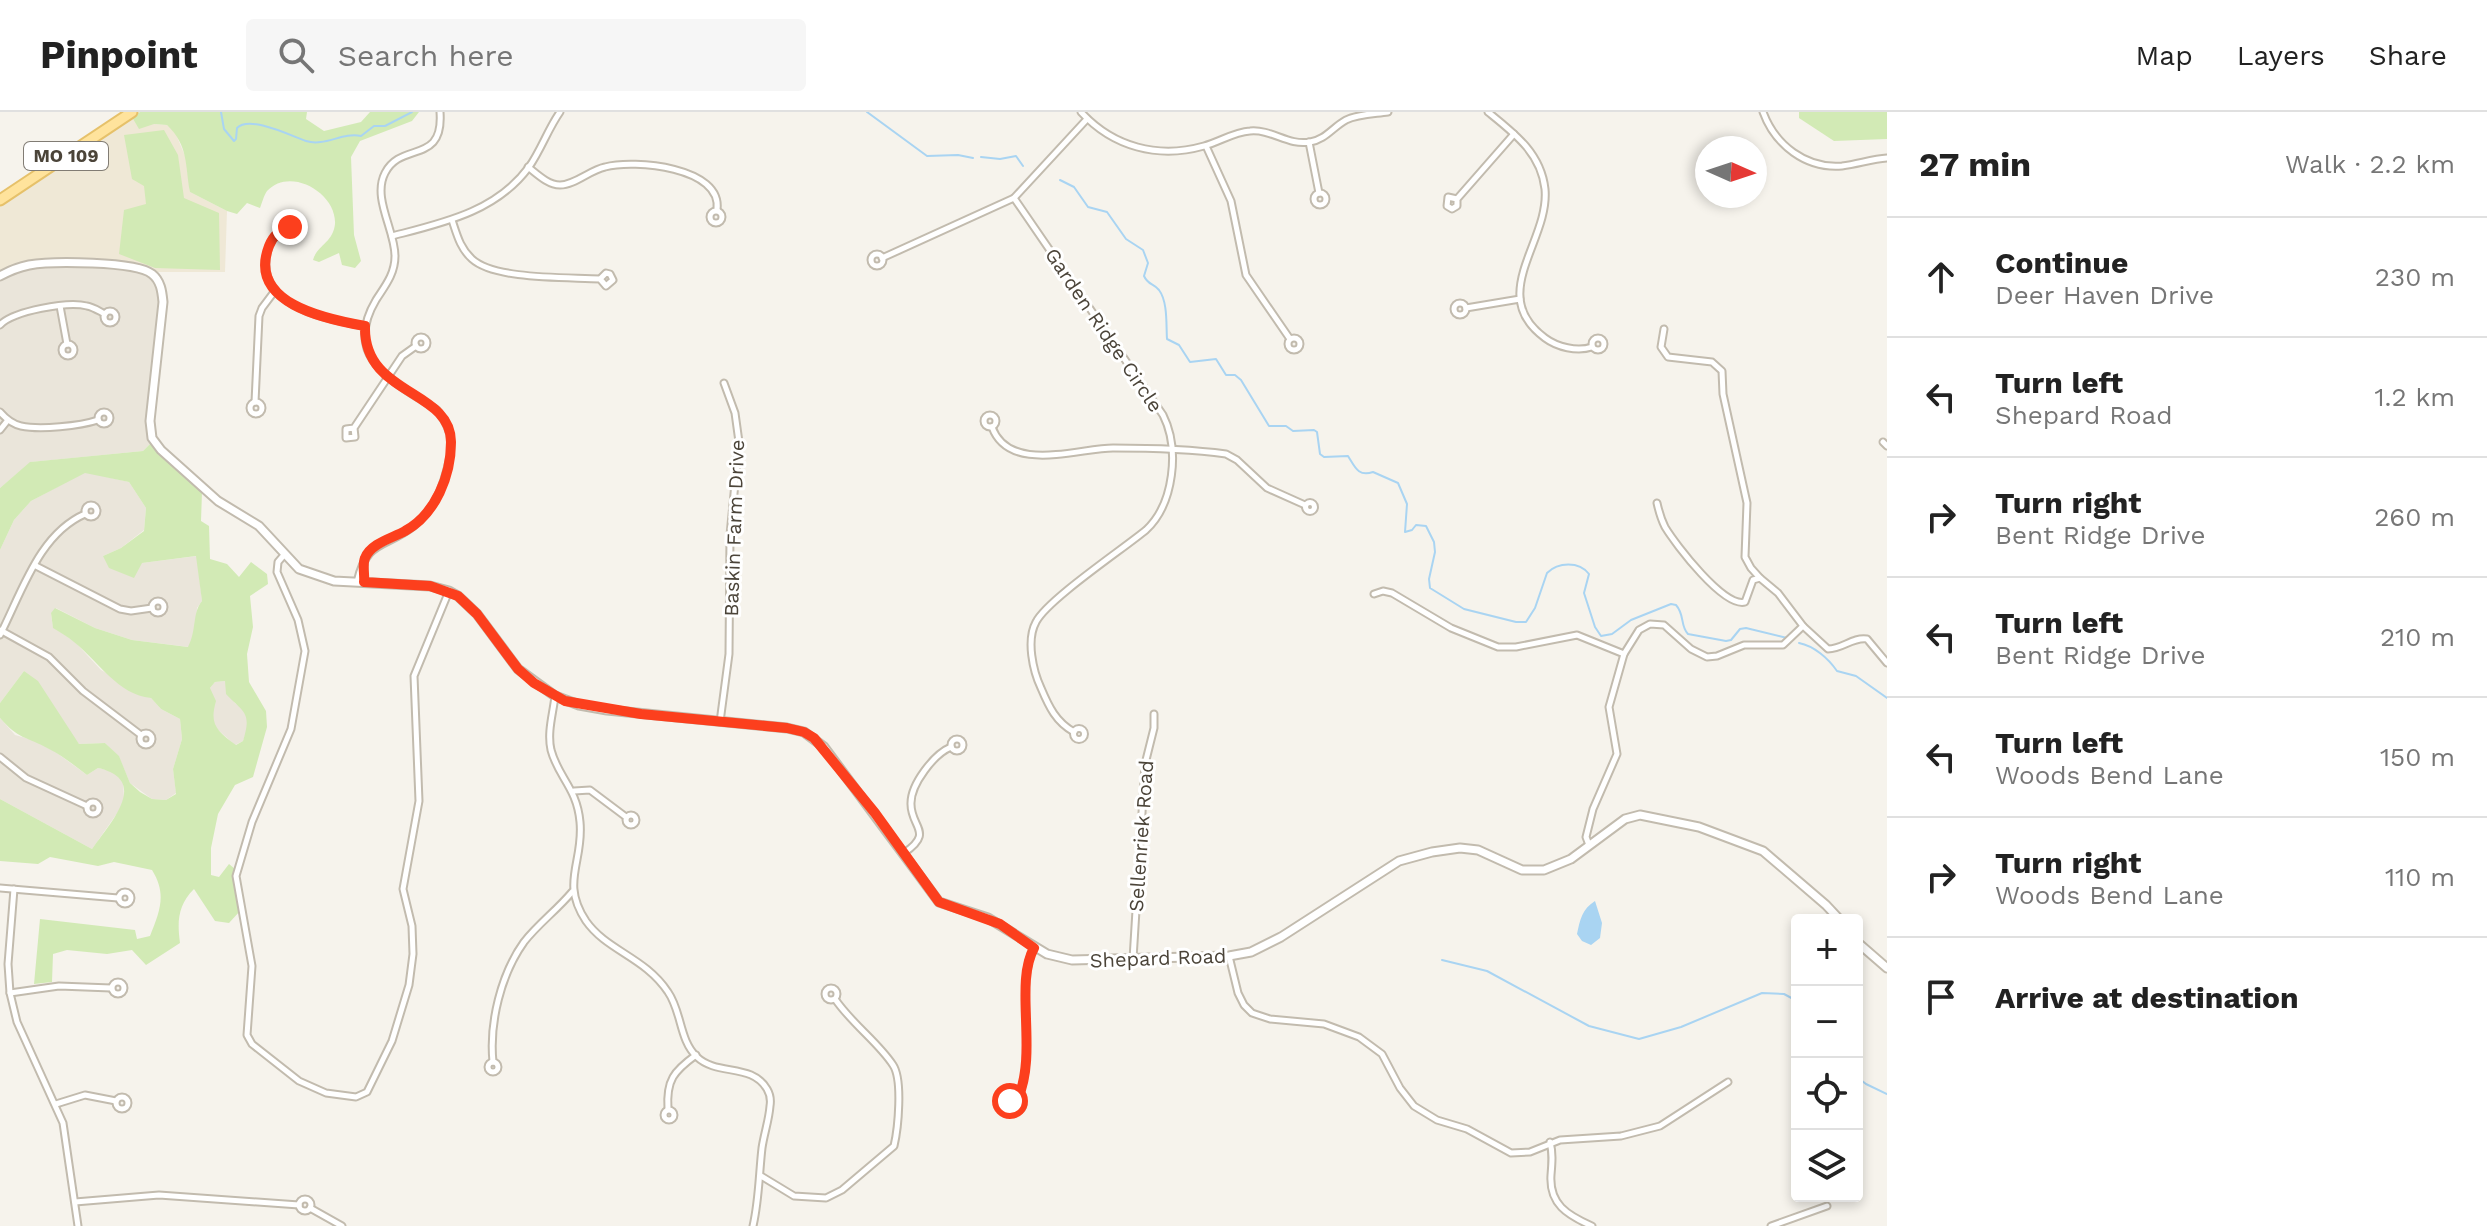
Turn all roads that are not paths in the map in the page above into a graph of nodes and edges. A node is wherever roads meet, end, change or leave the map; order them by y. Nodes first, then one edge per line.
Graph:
1 (132, 112) edge
2 (440, 112) edge
3 (560, 112) edge
4 (1081, 112) edge
5 (1388, 112) edge
6 (1488, 112) edge
7 (1763, 112) edge
8 (1087, 119) junction
9 (1514, 134) junction
10 (1309, 142) junction
11 (1206, 146) junction
12 (1887, 158) edge
13 (528, 167) junction
14 (1319, 193) dead end
15 (1014, 198) junction
16 (1457, 199) dead end
17 (0, 200) edge
18 (717, 210) dead end
19 (452, 220) junction
20 (289, 226) dead end
21 (392, 236) junction
22 (882, 258) dead end
23 (0, 276) edge
24 (600, 279) dead end
25 (274, 292) junction
26 (1520, 299) junction
27 (60, 306) junction
28 (1466, 308) dead end
29 (105, 314) dead end
30 (0, 325) edge
31 (365, 326) junction
32 (1664, 329) dead end
33 (1290, 339) dead end
34 (67, 344) dead end
35 (416, 346) dead end
36 (1592, 347) dead end
37 (388, 377) junction
38 (724, 383) dead end
39 (255, 402) dead end
40 (0, 412) edge
41 (8, 420) junction
42 (98, 420) dead end
43 (992, 427) dead end
44 (354, 428) dead end
45 (0, 430) edge
46 (1171, 451) junction
47 (1657, 503) dead end
48 (1305, 505) dead end
49 (85, 514) dead end
50 (284, 555) junction
51 (35, 566) junction
52 (1760, 578) junction
53 (361, 582) junction
54 (449, 591) junction
55 (1374, 594) dead end
56 (152, 608) dead end
57 (1803, 626) junction
58 (1, 632) edge
59 (1624, 654) junction
60 (1887, 663) edge
61 (555, 696) junction
62 (565, 701) junction
63 (1154, 714) dead end
64 (553, 715) junction
65 (720, 722) junction
66 (1074, 732) dead end
67 (141, 735) dead end
68 (951, 747) dead end
69 (0, 757) edge
70 (574, 791) junction
71 (87, 806) dead end
72 (626, 817) dead end
73 (1589, 845) junction
74 (904, 853) junction
75 (0, 888) edge
76 (14, 889) junction
77 (572, 892) junction
78 (118, 898) dead end
79 (1834, 914) edge
80 (1863, 947) edge
81 (1034, 948) junction
82 (1229, 956) junction
83 (1133, 960) junction
84 (1887, 968) edge
85 (111, 988) dead end
86 (10, 993) junction
87 (835, 999) dead end
88 (696, 1055) junction
89 (493, 1062) dead end
90 (1728, 1082) dead end
91 (1018, 1098) dead end
92 (116, 1101) dead end
93 (56, 1104) junction
94 (668, 1109) dead end
95 (1550, 1142) junction
96 (761, 1176) junction
97 (75, 1202) junction
98 (1827, 1206) dead end
99 (78, 1226) edge
100 (342, 1226) edge
101 (753, 1226) edge
102 (1592, 1226) edge
103 (1771, 1226) edge

1 - 17 main road, MO 109
2 - 21 street
3 - 13 street
4 - 8 street
5 - 10 street
6 - 9 street
7 - 12 street
8 - 11 street
8 - 15 street
9 - 16 street
9 - 26 street
10 - 11 street
10 - 14 street
11 - 33 street
13 - 18 street
13 - 19 street
15 - 22 street
15 - 46 street, Garden Ridge Circle
19 - 21 street
19 - 24 street
20 - 25 street
21 - 31 street
23 - 50 street
25 - 31 street
25 - 39 street
26 - 28 street
26 - 36 street
27 - 29 street
27 - 30 street
27 - 34 street
31 - 37 street
32 - 52 street
35 - 37 street
37 - 44 street
37 - 53 street
38 - 65 street, Baskin Farm Drive
40 - 41 street
41 - 42 street
41 - 45 street
43 - 46 street
46 - 48 street
46 - 66 street, Garden Ridge Circle
47 - 52 street
49 - 51 street
50 - 53 street
50 - 54 street
51 - 56 street
51 - 58 street
52 - 57 street
53 - 54 street
54 - 61 street, Shepard Road
55 - 59 street
57 - 59 street
57 - 60 street
58 - 67 street
59 - 73 street
61 - 62 street, Shepard Road
61 - 64 street
62 - 64 street
62 - 65 street, Shepard Road
63 - 83 street, Sellenriek Road
64 - 70 street
65 - 74 street, Shepard Road
68 - 74 street
69 - 71 street
70 - 72 street
70 - 77 street
73 - 79 street, Shepard Road
73 - 82 street, Shepard Road
74 - 81 street, Shepard Road
75 - 76 street
76 - 78 street
76 - 86 street
77 - 88 street
77 - 89 street
80 - 84 street
81 - 83 street, Shepard Road
81 - 91 street
82 - 83 street, Shepard Road
82 - 95 street
85 - 86 street
86 - 93 street
87 - 96 street
88 - 94 street
88 - 96 street
90 - 95 street
92 - 93 street
93 - 97 street
95 - 102 street
96 - 101 street
97 - 99 street
97 - 100 street
98 - 103 street

